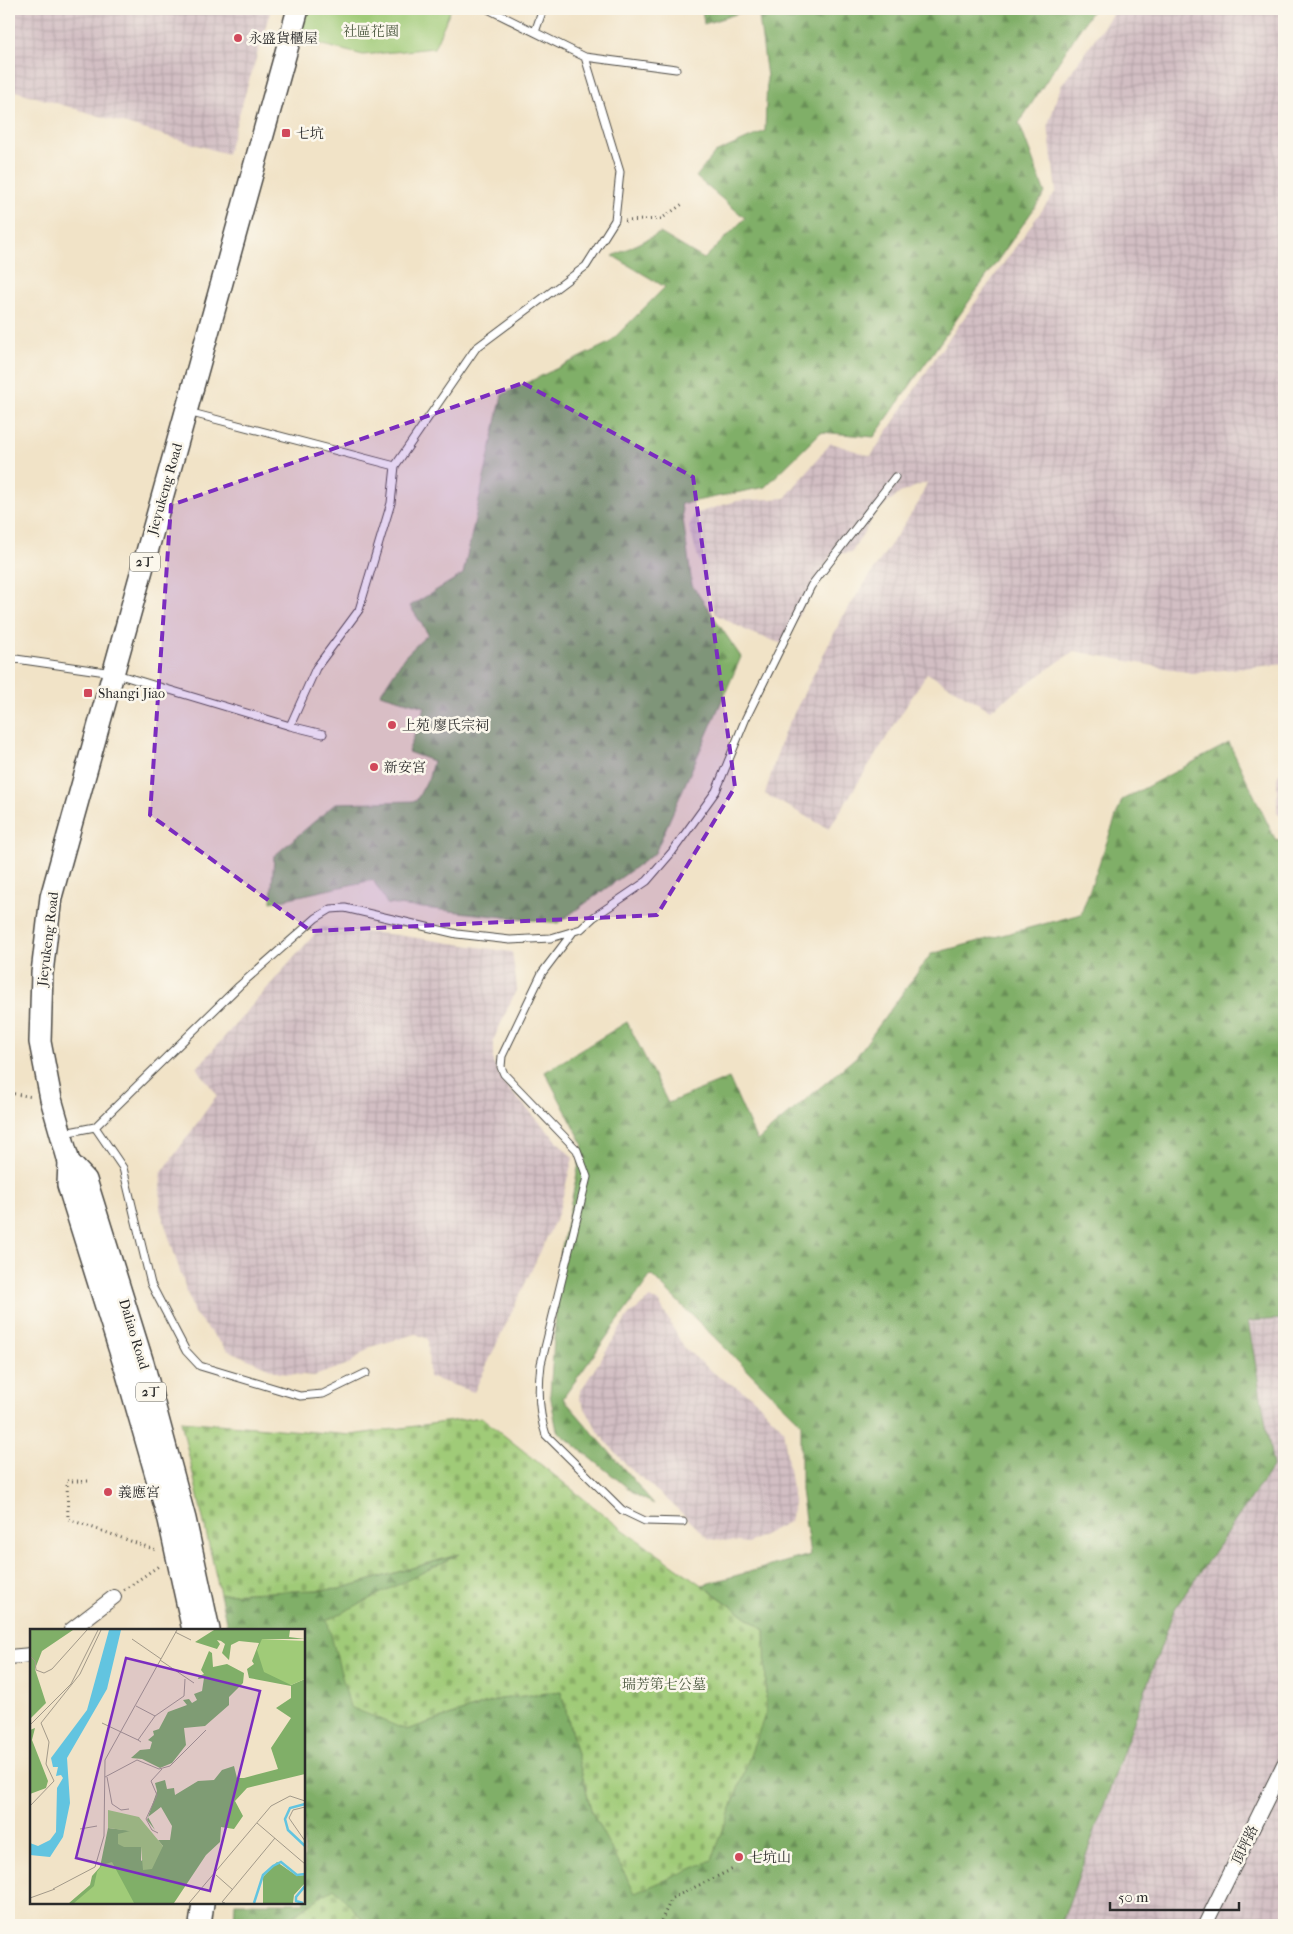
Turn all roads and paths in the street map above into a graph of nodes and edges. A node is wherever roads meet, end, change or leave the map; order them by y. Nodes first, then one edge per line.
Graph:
1 (298, 9) edge
2 (488, 9) edge
3 (544, 9) edge
4 (535, 32) junction
5 (585, 57) junction
6 (676, 70) dead end
7 (684, 203) dead end
8 (615, 220) junction
9 (187, 412) junction
10 (395, 466) junction
11 (894, 477) dead end
12 (9, 658) edge
13 (113, 673) junction
14 (290, 726) junction
15 (323, 734) dead end
16 (574, 931) junction
17 (59, 1127) junction
18 (95, 1127) junction
19 (69, 1162) junction
20 (366, 1373) dead end
21 (88, 1481) dead end
22 (683, 1522) dead end
23 (164, 1553) dead end
24 (166, 1561) dead end
25 (114, 1597) joint
26 (72, 1629) edge
27 (193, 1629) edge
28 (209, 1629) edge
29 (30, 1655) edge
30 (9, 1657) edge
31 (1284, 1764) edge
32 (733, 1869) dead end
33 (203, 1904) edge
34 (217, 1904) edge
35 (200, 1925) edge
36 (215, 1925) edge
37 (659, 1925) edge
38 (1205, 1925) edge

1 - 9 main road, Jieyukeng Road / 2丁
2 - 4 lane
3 - 4 lane
4 - 5 lane
5 - 6 lane
5 - 8 lane
7 - 8 path
8 - 10 lane
9 - 10 lane
9 - 13 main road, Jieyukeng Road / 2丁
10 - 14 lane
11 - 16 lane
12 - 13 lane
13 - 14 lane
13 - 17 main road, Jieyukeng Road / 2丁
14 - 15 lane
16 - 18 lane
16 - 22 lane
17 - 18 lane
17 - 19 main road, Daliao Road / 2丁
18 - 20 lane
19 - 27 main road, Daliao Road / 2丁
19 - 28 main road, Daliao Road / 2丁
21 - 23 path
24 - 25 path
25 - 26 street
29 - 30 street
31 - 38 street, 頂坪路
32 - 37 path
33 - 35 main road
34 - 36 main road

